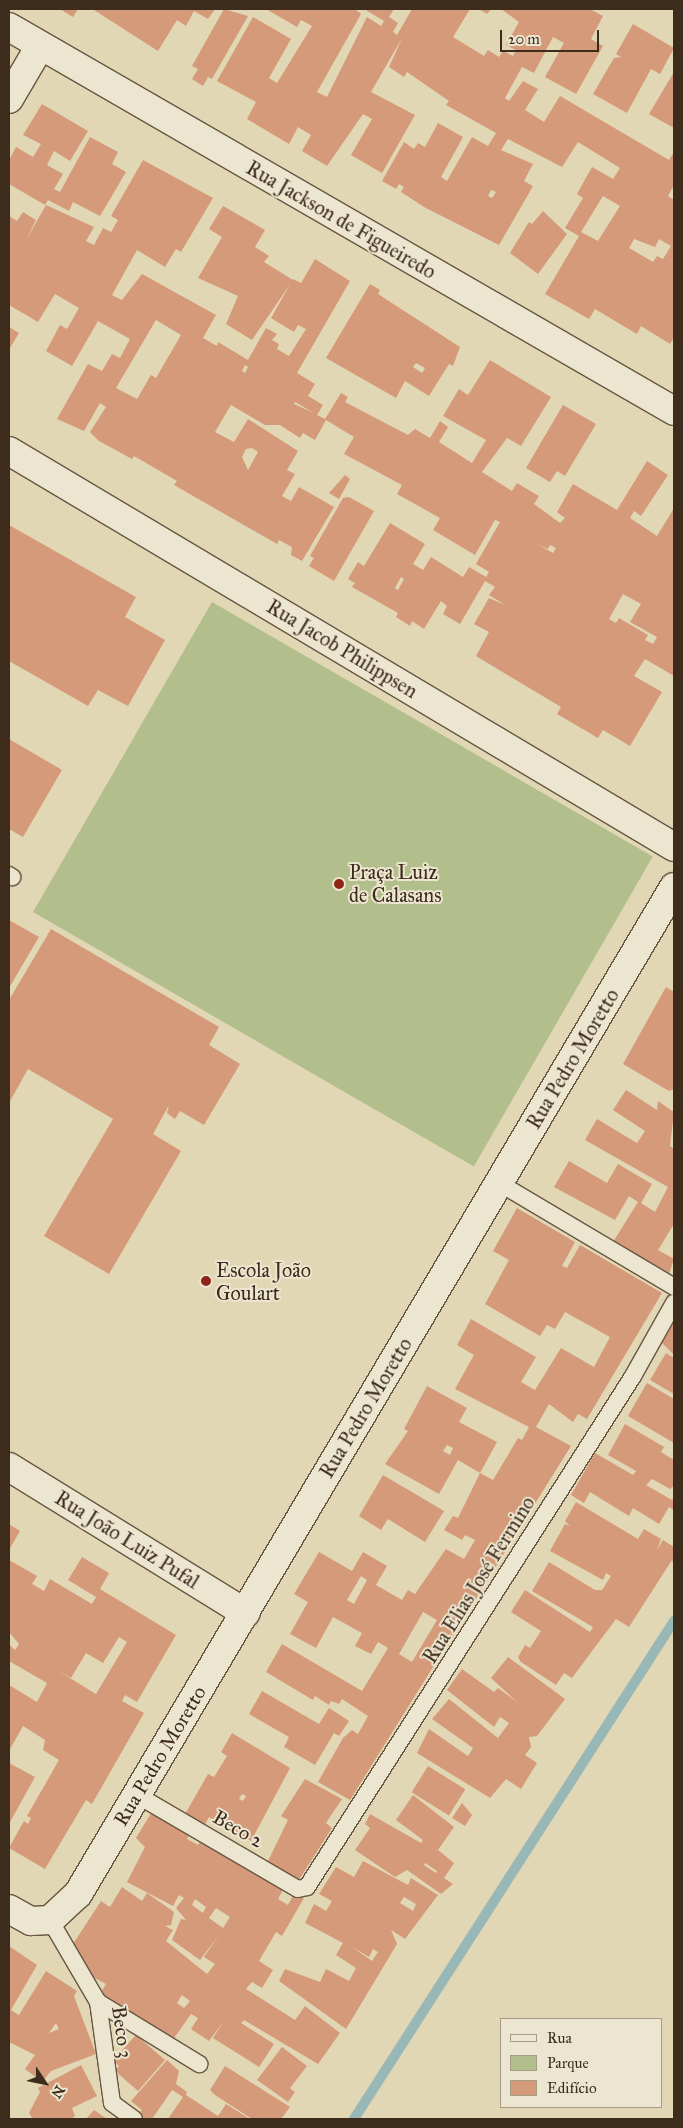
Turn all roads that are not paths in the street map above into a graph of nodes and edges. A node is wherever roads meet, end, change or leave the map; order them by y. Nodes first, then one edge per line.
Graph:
1 (9, 27) edge
2 (40, 46) junction
3 (9, 100) edge
4 (674, 411) edge
5 (9, 451) edge
6 (674, 847) edge
7 (674, 887) edge
8 (499, 1183) junction
9 (674, 1287) edge
10 (674, 1303) edge
11 (9, 1467) edge
12 (245, 1613) junction
13 (137, 1795) junction
14 (315, 1877) joint
15 (9, 1909) edge
16 (50, 1920) junction
17 (98, 2002) junction
18 (199, 2064) dead end
19 (134, 2119) edge

1 - 2 street, Rua Jackson de Figueiredo
2 - 3 street
2 - 4 street, Rua Jackson de Figueiredo
5 - 6 street, Rua Jacob Philippsen
7 - 8 street, Rua Pedro Moretto
8 - 9 lane
8 - 12 street, Rua Pedro Moretto
10 - 14 lane, Rua Elias José Fermino
11 - 12 street, Rua João Luiz Pufal
12 - 13 street, Rua Pedro Moretto
13 - 14 lane, Beco 2
13 - 16 street, Rua Pedro Moretto
15 - 16 street
16 - 17 lane, Beco 3
17 - 18 lane
17 - 19 lane, Beco 3

